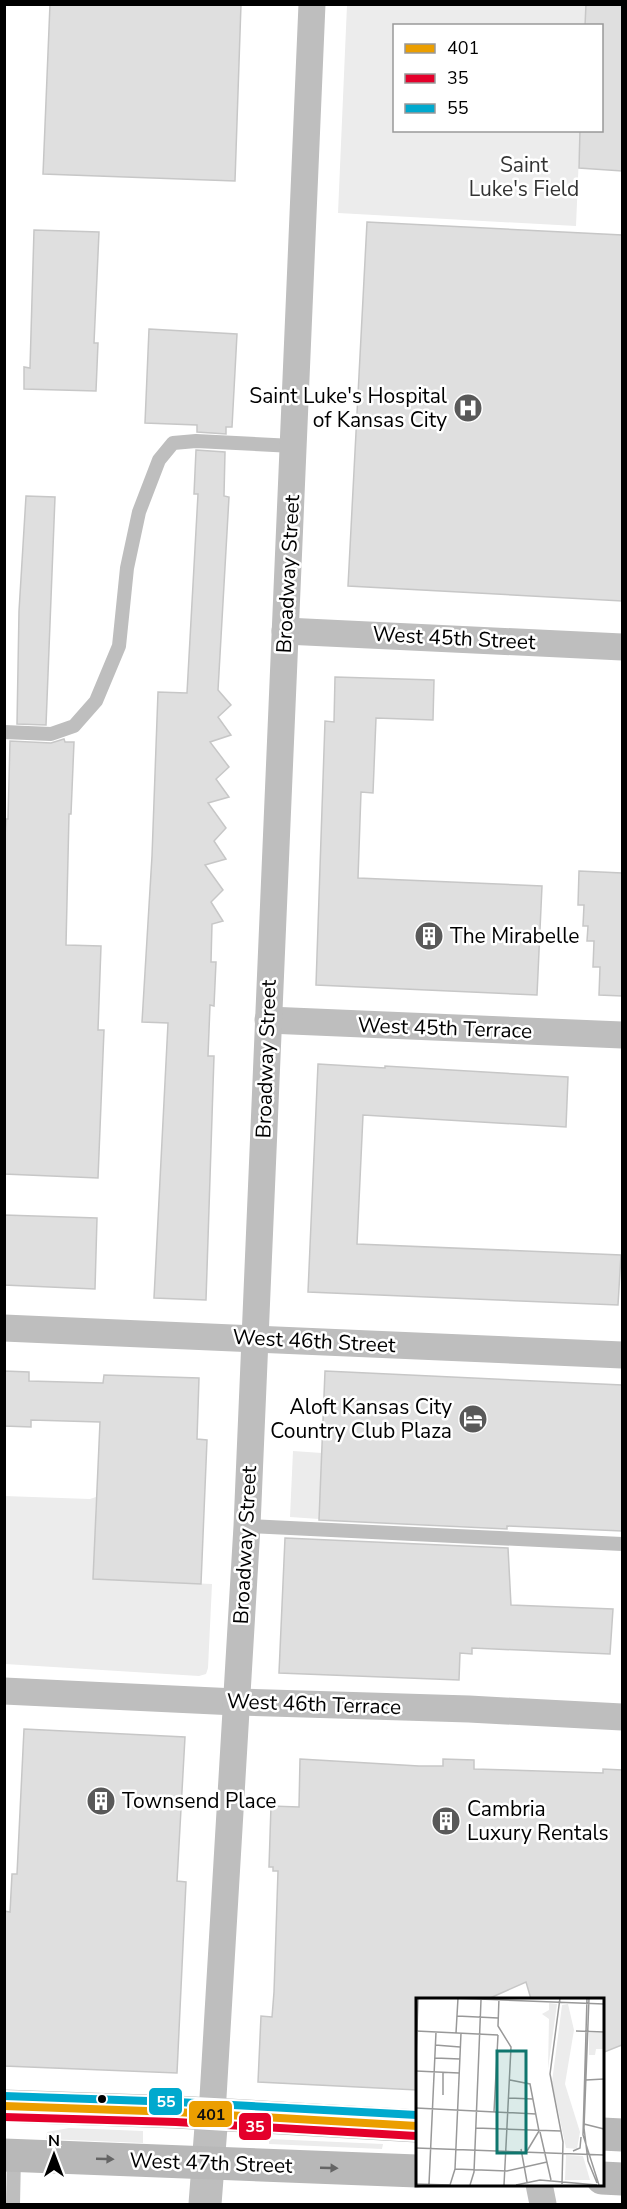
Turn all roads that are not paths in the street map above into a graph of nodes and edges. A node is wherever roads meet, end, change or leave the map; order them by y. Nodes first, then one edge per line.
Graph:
1 (305, 4) edge
2 (312, 5) edge
3 (293, 446) junction
4 (285, 631) junction
5 (622, 647) edge
6 (4, 732) edge
7 (268, 1020) junction
8 (622, 1035) edge
9 (4, 1328) edge
10 (255, 1338) junction
11 (622, 1355) edge
12 (247, 1526) junction
13 (622, 1544) edge
14 (4, 1691) edge
15 (236, 1702) junction
16 (622, 1717) edge
17 (4, 2106) edge
18 (62, 2108) junction
19 (212, 2114) junction
20 (416, 2126) edge
21 (603, 2134) edge
22 (622, 2135) edge
23 (8, 2151) edge
24 (207, 2164) junction
25 (416, 2171) edge
26 (603, 2178) edge
27 (622, 2179) edge
28 (539, 2185) edge
29 (13, 2205) edge
30 (205, 2205) edge
31 (543, 2205) edge

1 - 2 lane
2 - 3 street, Broadway Street
3 - 4 street, Broadway Street
3 - 6 lane
4 - 5 street, West 45th Street
4 - 7 street, Broadway Street
7 - 8 street, West 45th Terrace
7 - 10 street, Broadway Street
9 - 10 street, West 46th Street
10 - 11 street, West 46th Street
10 - 12 street, Broadway Street
12 - 13 lane
12 - 15 street, Broadway Street
14 - 15 street, West 46th Terrace
15 - 16 street, West 46th Terrace
15 - 19 street, Broadway Street
17 - 18 main road
18 - 19 main road
18 - 23 main road
19 - 20 main road
19 - 24 street
21 - 22 main road
23 -> 24 main road, West 47th Street
23 - 29 lane
24 -> 25 main road, West 47th Street
24 - 30 street
26 - 27 main road
28 - 31 street

